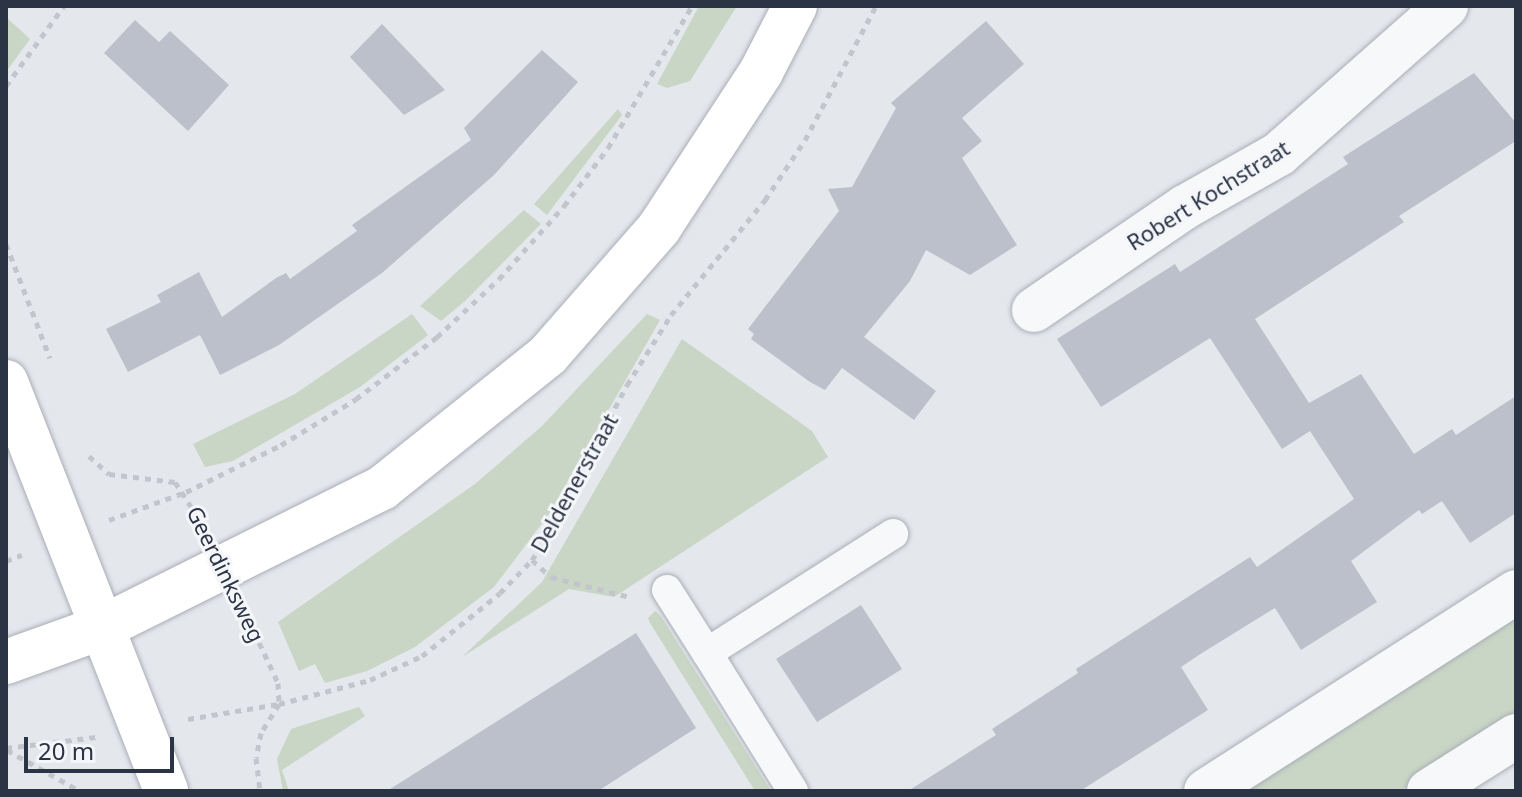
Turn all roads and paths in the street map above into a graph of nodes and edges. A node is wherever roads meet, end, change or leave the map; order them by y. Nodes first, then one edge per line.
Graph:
1 (64, 6) edge
2 (692, 6) edge
3 (795, 6) edge
4 (876, 6) edge
5 (1446, 6) edge
6 (6, 86) edge
7 (6, 244) edge
8 (1034, 310) dead end
9 (54, 368) dead end
10 (6, 382) edge
11 (86, 450) dead end
12 (186, 492) junction
13 (893, 534) dead end
14 (66, 538) junction
15 (532, 560) junction
16 (6, 561) edge
17 (226, 570) junction
18 (667, 590) joint
19 (1516, 592) edge
20 (103, 627) junction
21 (707, 653) junction
22 (6, 662) edge
23 (279, 704) junction
24 (141, 730) junction
25 (1516, 736) edge
26 (6, 749) edge
27 (80, 791) edge
28 (166, 791) edge
29 (260, 791) edge
30 (793, 791) edge
31 (1206, 791) edge
32 (1429, 791) edge

1 - 6 path
2 - 12 path
3 - 17 main road
4 - 15 path, Deldenerstraat
5 - 8 street, Robert Kochstraat
7 - 9 path
10 - 14 main road
11 - 12 path, Geerdinksweg
12 - 14 path
12 - 17 path, Geerdinksweg
13 - 21 lane
14 - 16 path
14 - 20 main road
15 - 18 path
15 - 23 path, Deldenerstraat
17 - 20 main road
17 - 23 path, Geerdinksweg
18 - 21 lane
19 - 31 street
20 - 22 main road
20 - 24 main road
21 - 30 lane
23 - 24 path, Deldenerstraat
23 - 29 path
24 - 26 path, Deldenerstraat
24 - 28 main road
25 - 32 street
26 - 27 path

